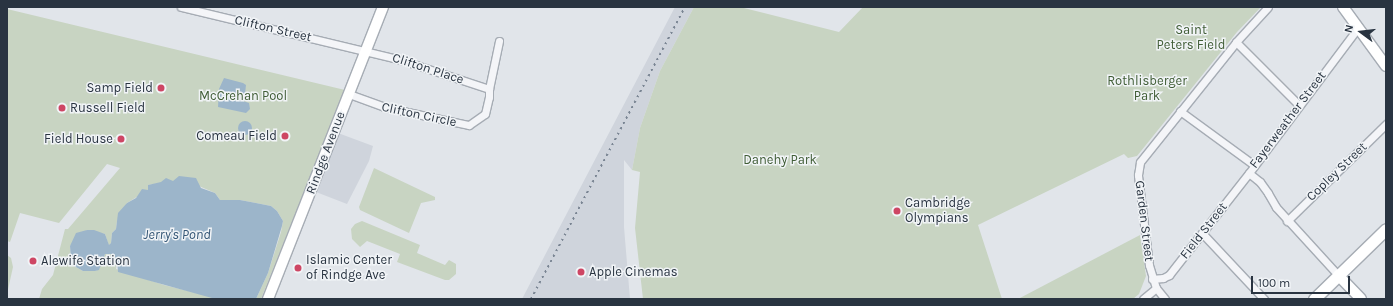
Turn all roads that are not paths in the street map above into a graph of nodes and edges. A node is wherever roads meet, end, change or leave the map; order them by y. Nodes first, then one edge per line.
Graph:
1 (181, 7) edge
2 (383, 7) edge
3 (1268, 7) edge
4 (1343, 7) edge
5 (1358, 28) junction
6 (500, 41) dead end
7 (1236, 42) junction
8 (366, 51) junction
9 (1386, 66) edge
10 (489, 89) junction
11 (349, 94) junction
12 (1299, 105) junction
13 (1180, 111) junction
14 (1386, 124) edge
15 (1254, 165) junction
16 (1248, 173) junction
17 (1287, 221) junction
18 (1386, 229) edge
19 (1202, 233) junction
20 (1338, 275) junction
21 (1152, 279) junction
22 (1156, 288) junction
23 (268, 299) edge
24 (1142, 299) edge
25 (1165, 299) edge
26 (1264, 299) edge
27 (1314, 299) edge
28 (1361, 299) edge

1 - 8 street, Clifton Street
2 - 8 street, Rindge Avenue
3 - 7 street, Garden Street
4 - 5 street
5 - 9 street
5 - 12 street, Fayerweather Street
6 - 10 street, Clifton Circle
7 - 12 street
7 - 13 street, Garden Street
8 - 10 street, Clifton Place
8 - 11 street, Rindge Avenue
10 - 11 street, Clifton Circle
11 - 23 street, Rindge Avenue
12 - 15 street, Fayerweather Street
13 - 15 street
13 - 21 street, Garden Street
14 - 17 street, Copley Street
15 - 16 street, Fayerweather Street
16 - 17 street, Fayerweather Street
16 - 19 street, Field Street
17 - 20 street, Fayerweather Street
18 - 20 main road
19 - 21 street, Field Street
19 - 26 street
20 - 27 main road
20 - 28 street, Fayerweather Street
21 - 22 street, Garden Street
22 - 24 street
22 - 25 street, Garden Street

